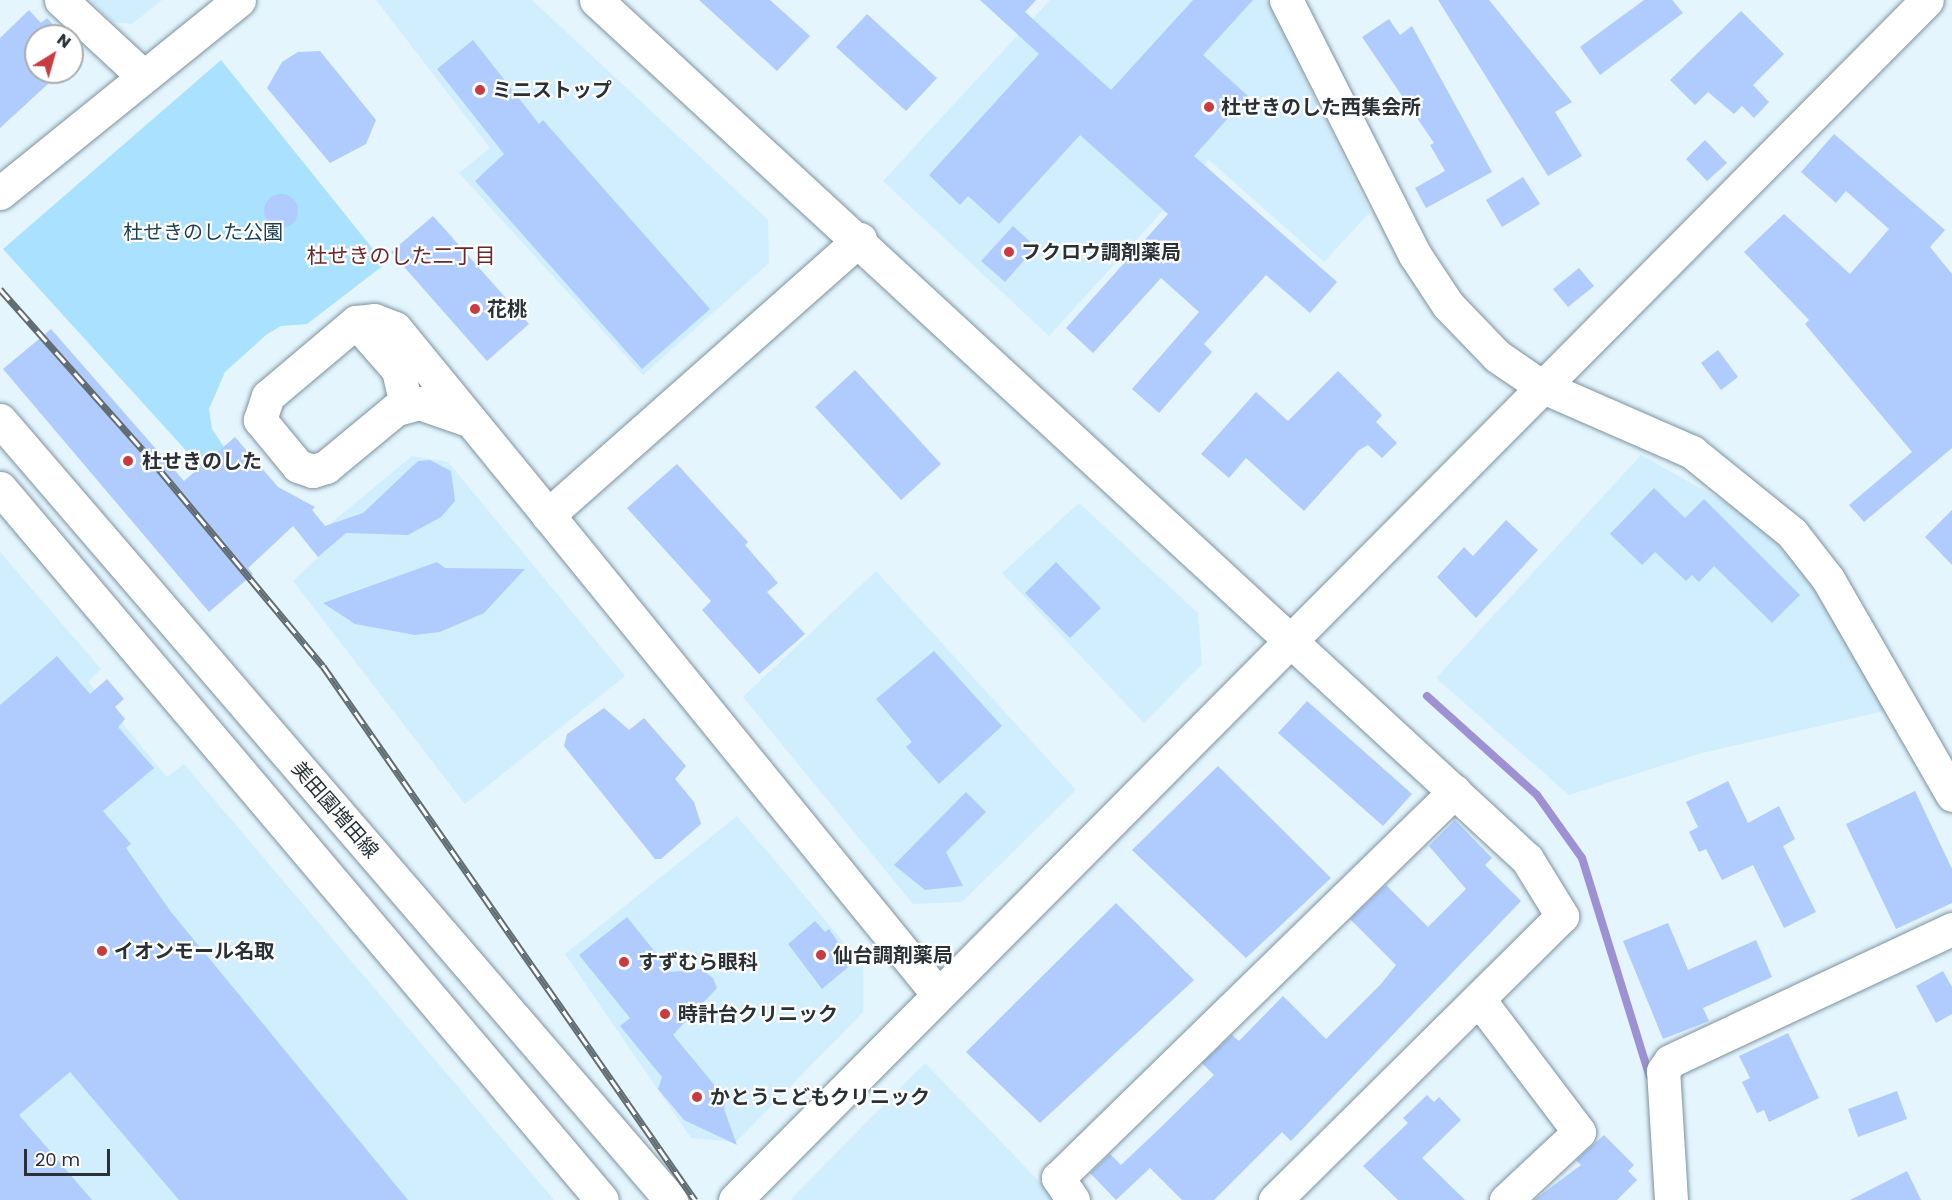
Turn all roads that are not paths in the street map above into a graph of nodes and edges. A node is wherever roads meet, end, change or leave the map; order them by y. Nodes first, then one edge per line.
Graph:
1 (62, 0) edge
2 (239, 0) edge
3 (596, 0) edge
4 (1286, 0) edge
5 (1927, 0) edge
6 (141, 74) junction
7 (0, 193) edge
8 (860, 238) junction
9 (357, 322) junction
10 (1541, 386) junction
11 (406, 406) junction
12 (0, 420) edge
13 (471, 421) junction
14 (0, 488) edge
15 (548, 515) junction
16 (1290, 637) junction
17 (1455, 791) junction
18 (1952, 795) edge
19 (1952, 929) edge
20 (936, 992) junction
21 (1480, 1001) junction
22 (602, 1200) edge
23 (671, 1200) edge
24 (735, 1200) edge
25 (1073, 1200) edge
26 (1275, 1200) edge
27 (1506, 1200) edge
28 (1671, 1200) edge

1 - 6 street
2 - 6 street
3 - 8 street
4 - 10 street
5 - 10 street
6 - 7 street
8 - 15 street
8 - 16 street
9 - 11 street
9 - 11 street
9 - 13 street
10 - 16 street
10 - 18 street
11 - 13 street
12 - 23 street, 美田園増田線
13 - 15 street
14 - 22 street
15 - 20 street
16 - 17 street
16 - 20 street
17 - 21 street
17 - 25 street
19 - 28 street
20 - 24 street
21 - 26 street
21 - 27 street

